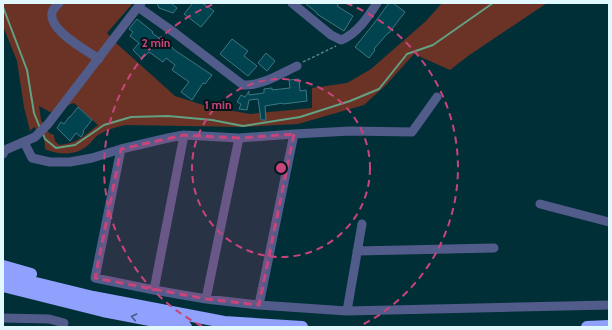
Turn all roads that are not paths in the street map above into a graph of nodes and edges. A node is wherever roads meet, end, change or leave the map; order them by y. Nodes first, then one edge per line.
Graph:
1 (59, 3) edge
2 (292, 3) edge
3 (377, 3) edge
4 (140, 5) edge
5 (99, 59) junction
6 (297, 66) road end
7 (437, 97) dead end
8 (294, 134) junction
9 (184, 136) junction
10 (239, 138) junction
11 (24, 142) junction
12 (121, 149) junction
13 (3, 154) edge
14 (540, 204) dead end
15 (609, 222) edge
16 (362, 224) dead end
17 (494, 248) dead end
18 (357, 251) junction
19 (3, 266) edge
20 (3, 275) edge
21 (3, 286) edge
22 (154, 290) junction
23 (206, 299) junction
24 (259, 305) junction
25 (609, 305) edge
26 (347, 311) junction
27 (3, 318) edge
28 (224, 322) junction
29 (64, 324) dead end
30 (609, 326) edge
31 (186, 327) edge
32 (302, 327) edge
33 (586, 327) edge

1 - 5 street
2 - 3 street
4 - 5 street
4 - 6 street
5 - 11 street
7 - 8 street
8 - 10 street
8 - 24 street
9 - 10 street
9 - 12 street
9 - 22 street
10 - 23 street
11 - 12 street
11 - 13 street
12 - 22 street
14 - 15 street
16 - 18 street
17 - 18 street
18 - 26 street
19 - 28 highway
20 - 28 highway
31 -> 21 highway
22 - 23 street
23 - 24 street
24 - 26 street
25 - 26 street
27 - 29 street
28 - 32 highway
30 - 33 highway

